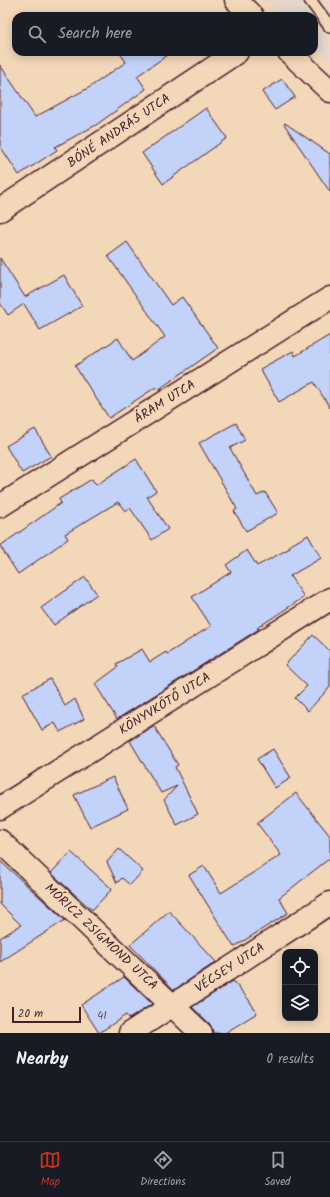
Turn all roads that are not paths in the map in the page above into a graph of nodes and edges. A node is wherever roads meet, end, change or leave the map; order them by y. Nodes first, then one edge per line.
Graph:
1 (236, 0) edge
2 (310, 0) edge
3 (248, 12) edge
4 (330, 27) edge
5 (231, 56) edge
6 (293, 56) edge
7 (330, 91) edge
8 (0, 210) edge
9 (330, 298) edge
10 (0, 506) edge
11 (330, 599) edge
12 (0, 808) edge
13 (0, 841) edge
14 (330, 903) edge
15 (173, 1005) junction
16 (130, 1033) edge
17 (201, 1033) edge

1 - 3 street
2 - 4 lane
5 - 8 street, BÓNÉ ANDRÁS UTCA
6 - 7 street
9 - 10 street, ÁRAM UTCA
11 - 12 street, KÖNYVKÖTŐ UTCA
13 - 15 street, MÓRICZ ZSIGMOND UTCA
14 - 15 street, VÉCSEY UTCA
15 - 16 street, VÉCSEY UTCA
15 - 17 street, MÓRICZ ZSIGMOND UTCA

